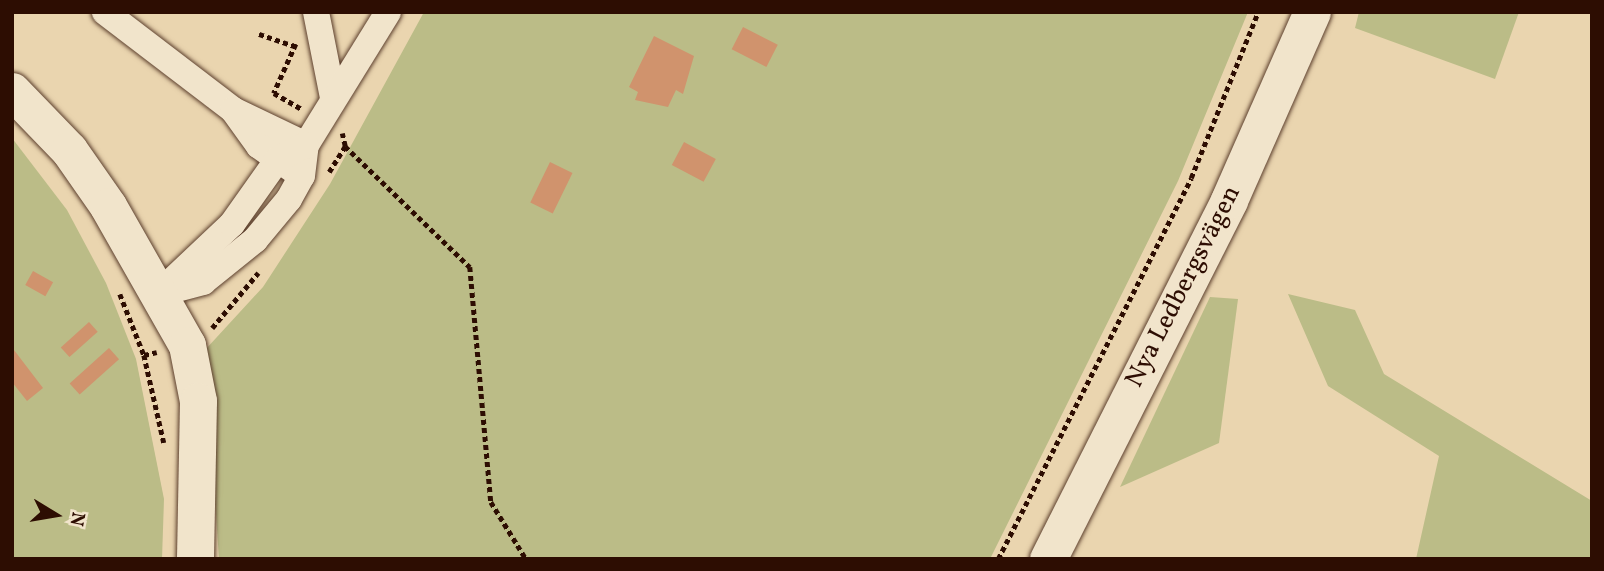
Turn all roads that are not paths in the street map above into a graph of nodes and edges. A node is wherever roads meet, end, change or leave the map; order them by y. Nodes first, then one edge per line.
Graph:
1 (105, 12) edge
2 (316, 12) edge
3 (388, 12) edge
4 (1312, 12) edge
5 (12, 91) edge
6 (333, 98) junction
7 (233, 110) junction
8 (306, 145) junction
9 (278, 159) junction
10 (302, 176) junction
11 (158, 294) junction
12 (195, 559) edge
13 (1048, 559) edge

1 - 7 street
2 - 6 street
3 - 6 street
4 - 13 street, Nya Ledbergsvägen
5 - 11 street
6 - 8 street
7 - 8 street
7 - 9 street
8 - 9 street
8 - 10 street
9 - 10 street
9 - 11 street
10 - 11 street
11 - 12 street

